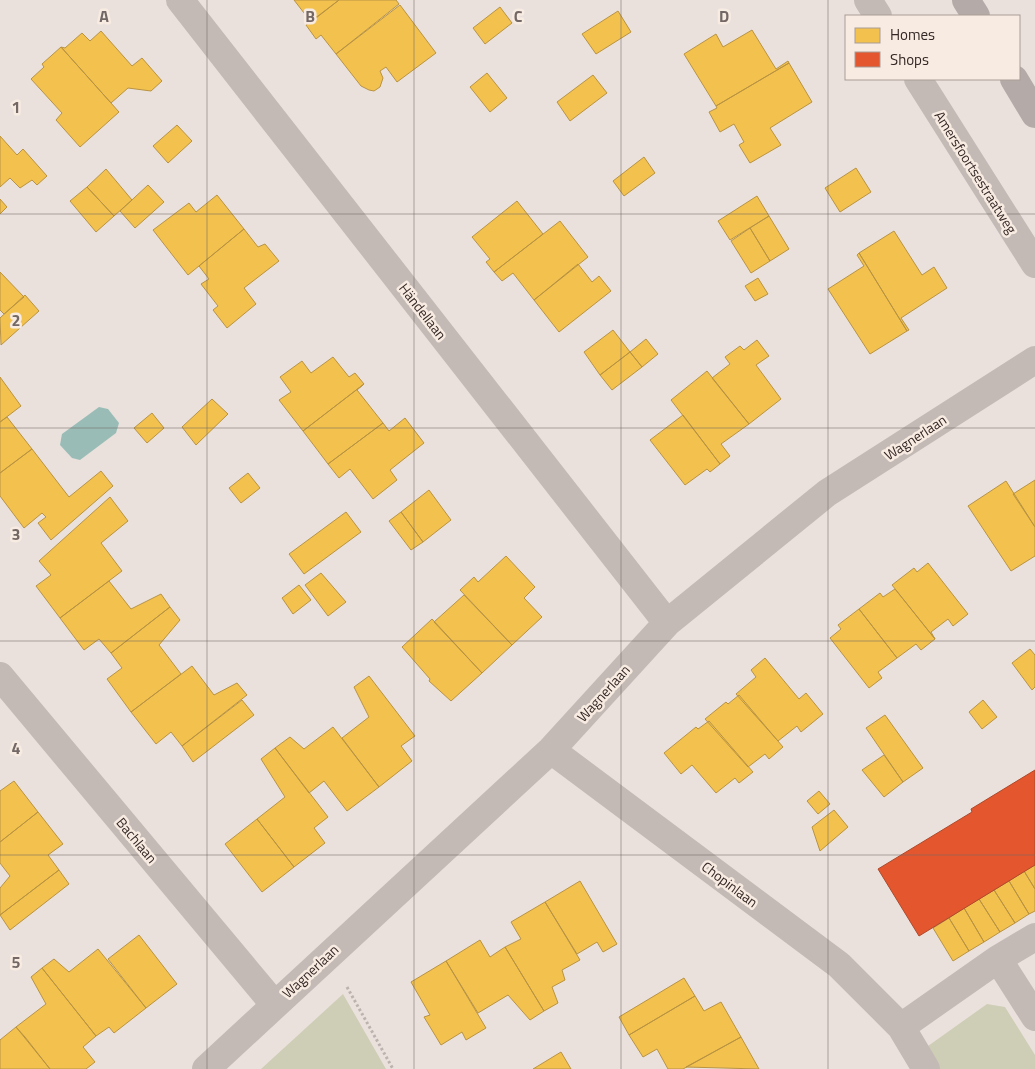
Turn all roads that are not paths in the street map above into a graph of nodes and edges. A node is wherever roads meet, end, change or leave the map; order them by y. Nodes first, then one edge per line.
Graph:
1 (180, 0) edge
2 (868, 0) edge
3 (966, 0) edge
4 (877, 15) edge
5 (975, 15) edge
6 (919, 80) edge
7 (1015, 80) edge
8 (1035, 114) edge
9 (1035, 264) edge
10 (1035, 360) edge
11 (667, 622) junction
12 (0, 676) edge
13 (551, 750) junction
14 (1035, 937) edge
15 (998, 959) junction
16 (274, 1004) junction
17 (1035, 1017) edge
18 (901, 1027) junction
19 (206, 1069) edge
20 (926, 1069) edge

1 - 11 street, Händellaan
2 - 4 street
3 - 5 main road
6 - 9 street, Amersfoortsestraatweg
7 - 8 main road
10 - 11 street, Wagnerlaan
11 - 13 street, Wagnerlaan
12 - 16 street, Bachlaan
13 - 16 street, Wagnerlaan
13 - 18 street, Chopinlaan
14 - 15 street
15 - 17 street
15 - 18 street
16 - 19 street, Wagnerlaan
18 - 20 street, Chopinlaan

